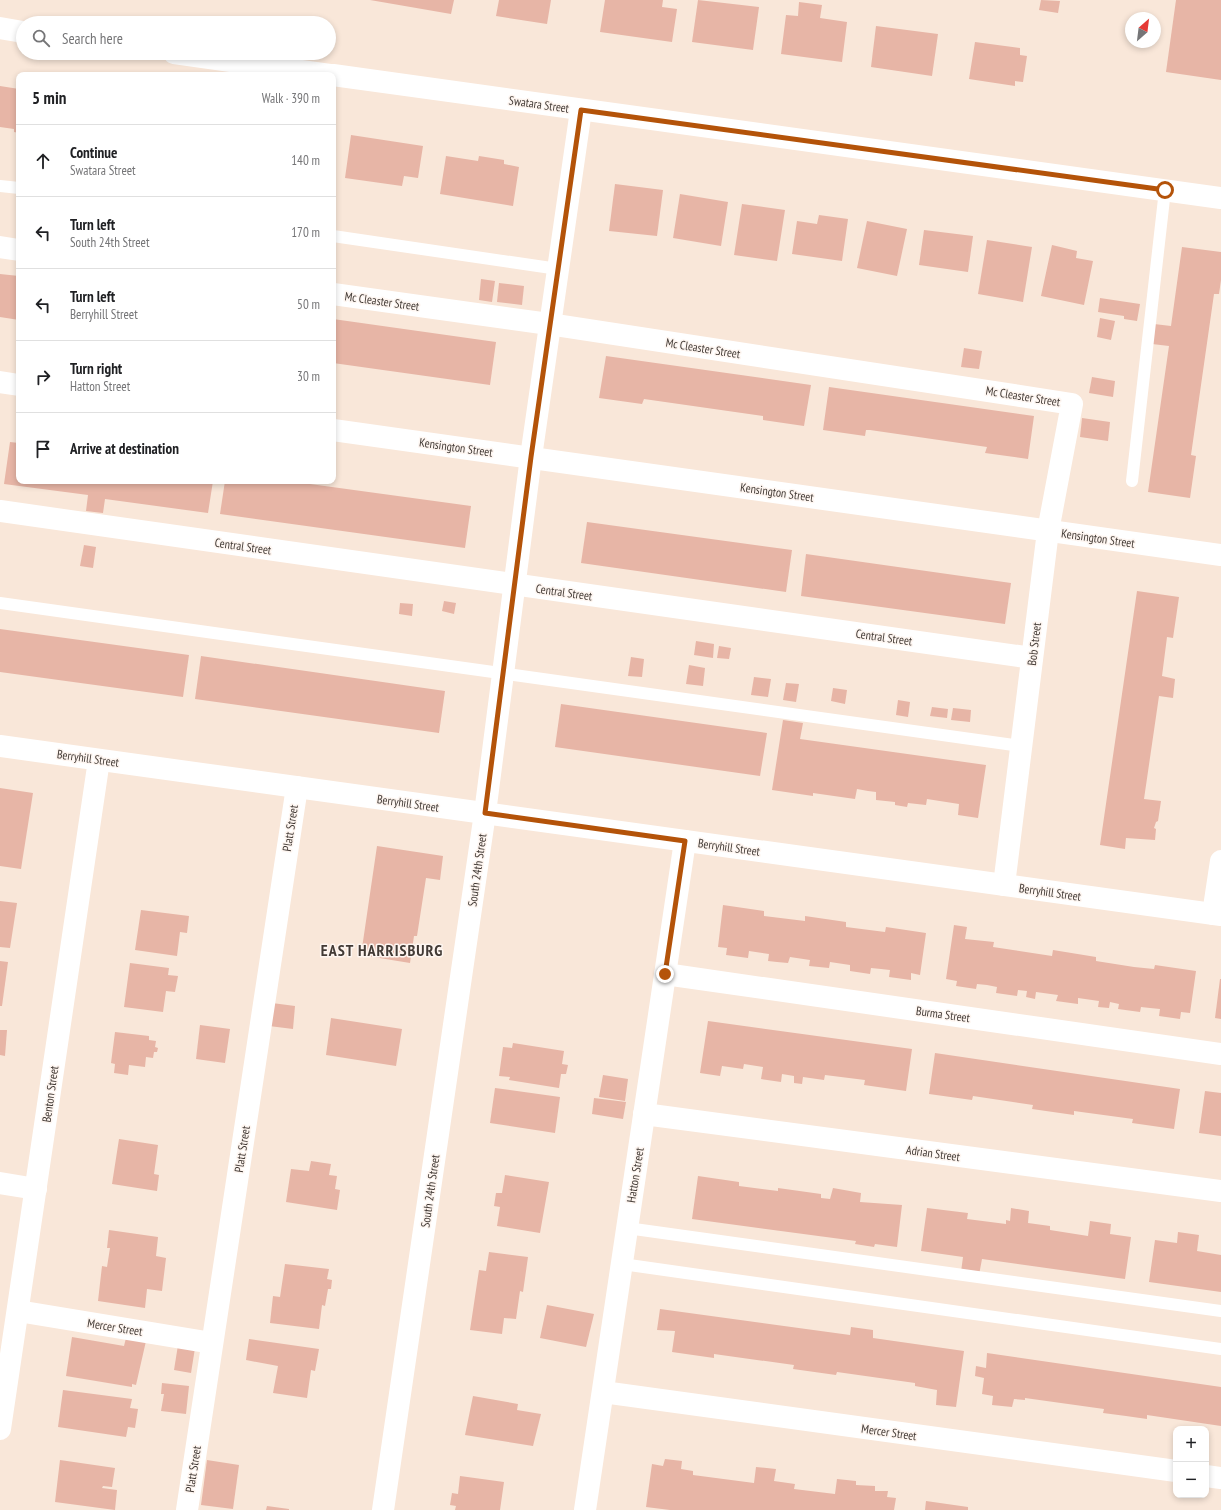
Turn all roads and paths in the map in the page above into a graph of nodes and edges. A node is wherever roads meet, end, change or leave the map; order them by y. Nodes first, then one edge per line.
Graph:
1 (0, 28) edge
2 (16, 31) edge
3 (224, 60) edge
4 (309, 72) edge
5 (336, 75) edge
6 (581, 110) junction
7 (0, 186) edge
8 (16, 188) edge
9 (1165, 190) junction
10 (1221, 198) edge
11 (336, 236) edge
12 (0, 247) edge
13 (16, 250) edge
14 (558, 269) junction
15 (336, 294) edge
16 (549, 324) junction
17 (0, 382) edge
18 (16, 385) edge
19 (1072, 404) joint
20 (336, 430) edge
21 (531, 457) junction
22 (1132, 481) dead end
23 (0, 512) edge
24 (1048, 531) junction
25 (1221, 555) edge
26 (515, 585) junction
27 (0, 603) edge
28 (1032, 658) junction
29 (503, 674) junction
30 (0, 746) edge
31 (1021, 746) junction
32 (99, 760) junction
33 (297, 787) junction
34 (485, 813) junction
35 (685, 841) junction
36 (1221, 861) edge
37 (1004, 885) junction
38 (1217, 915) edge
39 (665, 974) junction
40 (1221, 1054) edge
41 (644, 1114) junction
42 (0, 1183) edge
43 (36, 1189) junction
44 (1221, 1191) edge
45 (627, 1228) junction
46 (622, 1264) junction
47 (18, 1311) junction
48 (1221, 1311) edge
49 (212, 1343) junction
50 (1221, 1349) edge
51 (603, 1392) junction
52 (0, 1428) edge
53 (1173, 1472) edge
54 (1209, 1476) edge
55 (1221, 1478) edge
56 (187, 1510) edge
57 (383, 1510) edge
58 (585, 1510) edge

1 - 2 street
3 - 4 street
5 - 6 street, Swatara Street
6 - 9 street, Swatara Street
6 - 14 street, South 24th Street
7 - 8 lane
9 - 10 street, Swatara Street
9 - 22 lane
11 - 14 lane
12 - 13 street
14 - 16 street, South 24th Street
15 - 16 street, Mc Cleaster Street
16 - 19 street, Mc Cleaster Street
16 - 21 street, South 24th Street
17 - 18 street
19 - 24 street, Bob Street
20 - 21 street, Kensington Street
21 - 24 street, Kensington Street
21 - 26 street, South 24th Street
23 - 26 street, Central Street
24 - 25 street, Kensington Street
24 - 28 street, Bob Street
26 - 28 street, Central Street
26 - 29 street, South 24th Street
27 - 29 lane
28 - 31 street, Bob Street
29 - 31 lane
29 - 34 street, South 24th Street
30 - 32 street, Berryhill Street
31 - 37 street, Bob Street
32 - 33 street, Berryhill Street
32 - 43 street, Benton Street
33 - 34 street, Berryhill Street
33 - 49 street, Platt Street
34 - 35 street, Berryhill Street
34 - 57 street, South 24th Street
35 - 37 street, Berryhill Street
35 - 39 street, Hatton Street
36 - 38 street
37 - 38 street, Berryhill Street
39 - 40 street, Burma Street
39 - 41 street, Hatton Street
41 - 44 street, Adrian Street
41 - 45 street, Hatton Street
42 - 43 street
43 - 47 street, Benton Street
45 - 46 street, Hatton Street
45 - 48 lane
46 - 50 lane
46 - 51 street, Hatton Street
47 - 49 street, Mercer Street
47 - 52 street, Benton Street
49 - 56 street, Platt Street
51 - 53 street, Mercer Street
51 - 58 street, Hatton Street
54 - 55 street

